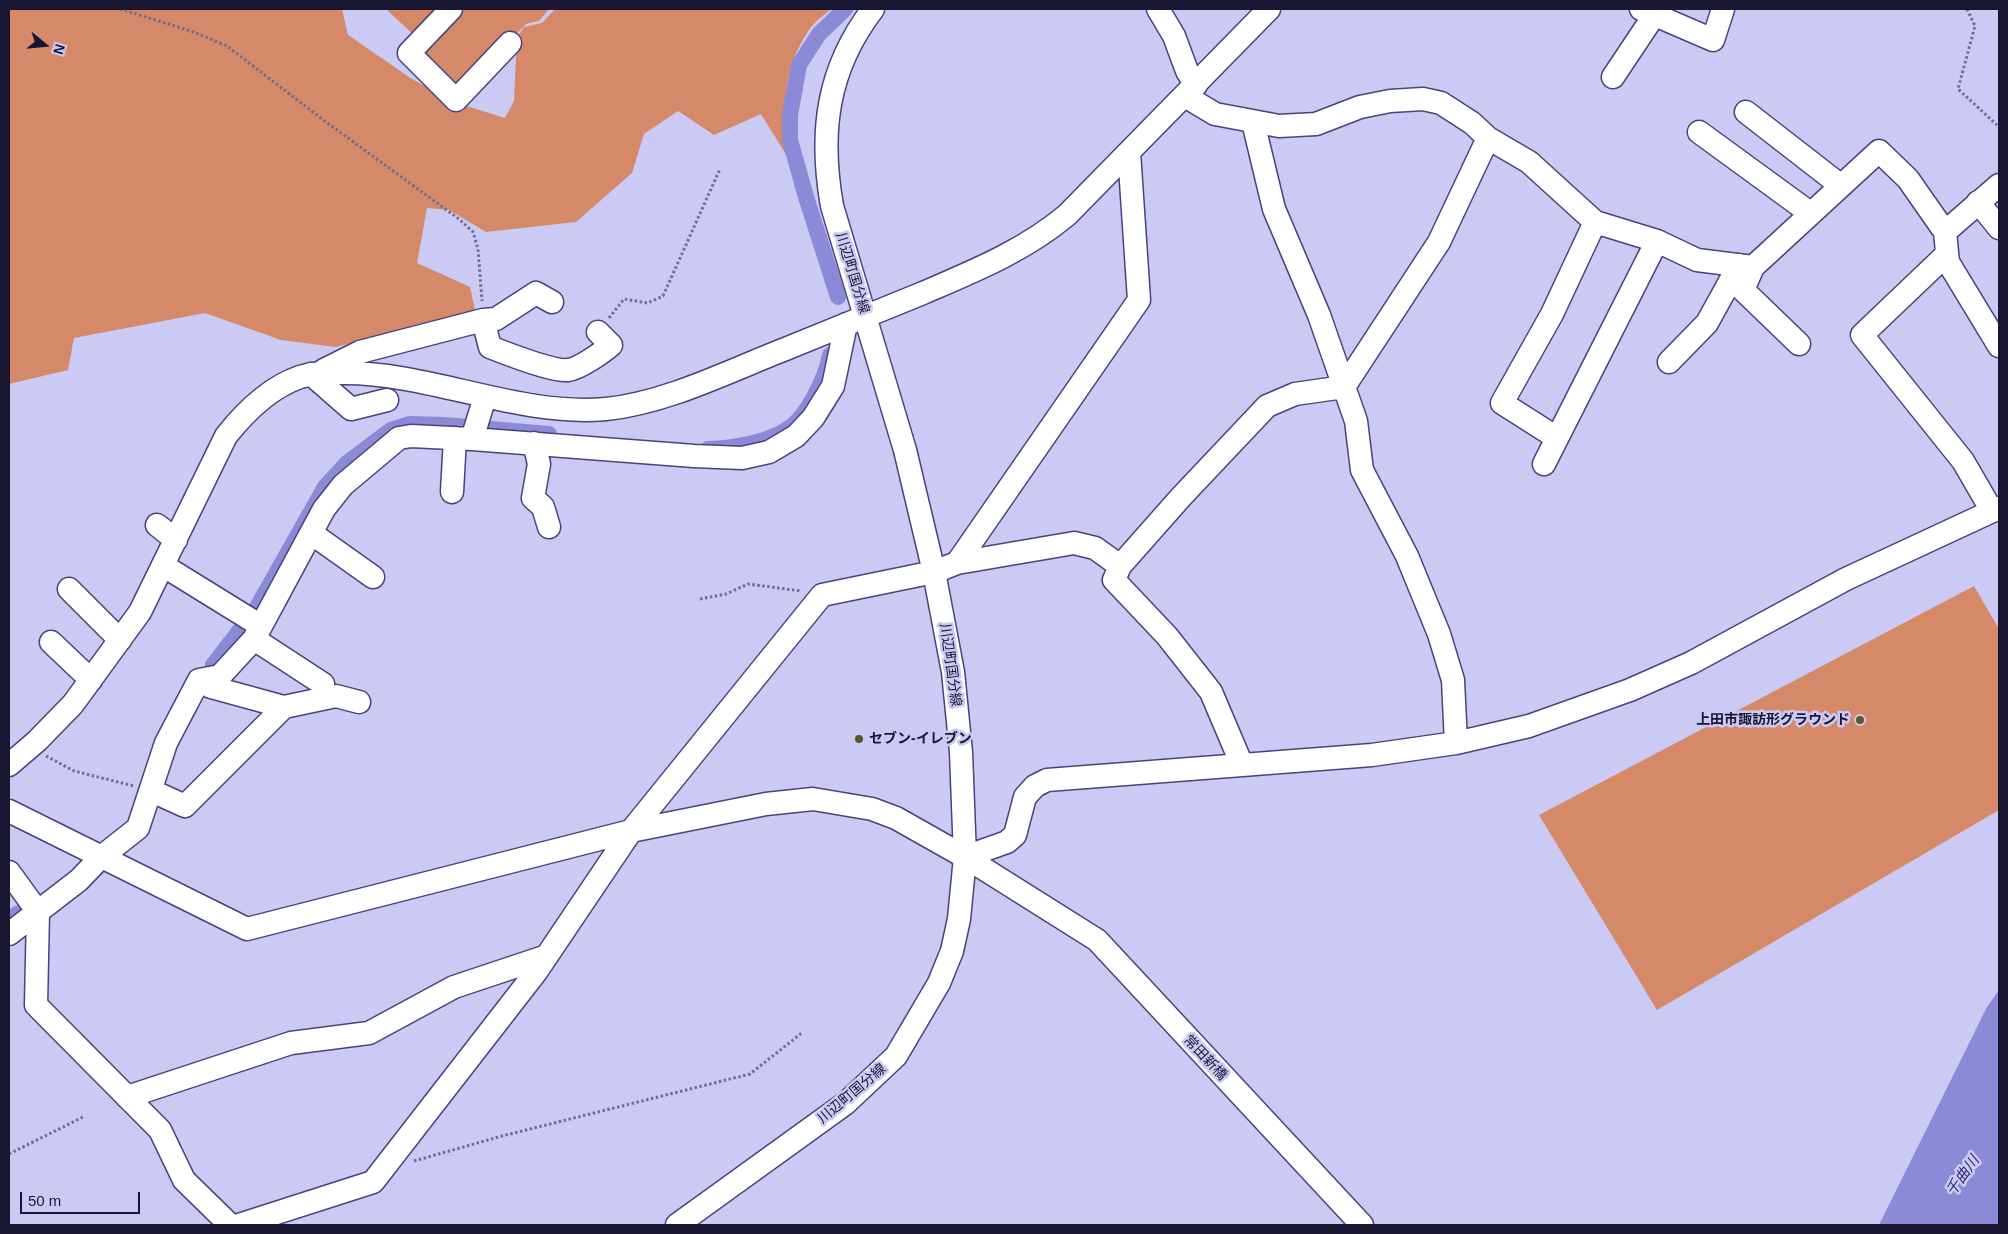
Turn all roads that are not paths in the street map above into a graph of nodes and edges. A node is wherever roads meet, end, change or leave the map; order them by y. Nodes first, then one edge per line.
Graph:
1 (451, 9) edge
2 (873, 9) edge
3 (1158, 9) edge
4 (1268, 9) edge
5 (1724, 9) edge
6 (1648, 11) edge
7 (510, 43) dead end
8 (1613, 77) dead end
9 (1190, 90) junction
10 (1746, 112) dead end
11 (1253, 122) junction
12 (1699, 132) dead end
13 (1488, 138) junction
14 (1129, 152) junction
15 (1840, 185) junction
16 (1999, 185) edge
17 (1978, 202) junction
18 (1810, 213) junction
19 (1595, 222) junction
20 (1999, 228) edge
21 (1945, 232) junction
22 (1657, 241) junction
23 (1947, 254) junction
24 (1746, 266) junction
25 (552, 302) dead end
26 (483, 320) junction
27 (856, 321) junction
28 (598, 332) road end
29 (1799, 344) dead end
30 (1999, 346) edge
31 (1669, 362) dead end
32 (316, 373) junction
33 (1344, 387) junction
34 (485, 396) junction
35 (387, 400) dead end
36 (470, 432) junction
37 (1557, 438) junction
38 (534, 443) junction
39 (1544, 464) dead end
40 (452, 492) dead end
41 (1996, 510) edge
42 (156, 526) dead end
43 (549, 527) dead end
44 (311, 534) junction
45 (176, 540) junction
46 (957, 563) junction
47 (164, 566) junction
48 (1120, 566) junction
49 (934, 572) junction
50 (373, 577) dead end
51 (69, 589) dead end
52 (258, 630) junction
53 (120, 640) junction
54 (51, 642) dead end
55 (209, 678) junction
56 (91, 680) junction
57 (323, 684) dead end
58 (359, 702) dead end
59 (284, 707) junction
60 (1456, 742) junction
61 (9, 765) edge
62 (1242, 765) junction
63 (152, 791) junction
64 (9, 811) edge
65 (631, 831) junction
66 (965, 857) junction
67 (100, 858) junction
68 (10, 874) edge
69 (37, 911) junction
70 (9, 934) edge
71 (547, 956) junction
72 (127, 1097) junction
73 (230, 1225) edge
74 (239, 1225) edge
75 (677, 1225) edge
76 (1362, 1225) edge

1 - 7 street
2 - 27 street, 川辺町国分線
3 - 9 street
4 - 9 street
5 - 6 street
6 - 8 street
9 - 11 street
9 - 14 street
10 - 15 street
11 - 13 street
11 - 33 street
12 - 18 street
13 - 19 street
13 - 33 street
14 - 27 street
14 - 46 street
15 - 18 street
15 - 21 street
16 - 17 street
17 - 20 street
17 - 21 street
18 - 24 street
19 - 22 street
19 - 37 street
21 - 23 street
22 - 24 street
22 - 37 street
23 - 30 street
23 - 41 street
24 - 29 street
24 - 31 street
25 - 26 street
26 - 28 street
26 - 32 street
27 - 34 street
27 - 38 street
27 - 49 street, 川辺町国分線
32 - 34 street
32 - 35 street
32 - 45 street
33 - 48 street
33 - 60 street
34 - 36 street
36 - 38 street
36 - 40 street
36 - 44 street
37 - 39 street
38 - 43 street
41 - 60 street
42 - 45 street
44 - 50 street
44 - 52 street
45 - 47 street
46 - 48 street
46 - 49 street
47 - 52 street
47 - 53 street
48 - 62 street
49 - 65 street
49 - 66 street, 川辺町国分線
51 - 53 street
52 - 55 street
52 - 57 street
53 - 56 street
54 - 56 street
55 - 59 street
55 - 63 street
56 - 61 street
58 - 59 street
59 - 63 street
60 - 62 street
62 - 66 street
63 - 67 street
64 - 67 street, 常田新橋
65 - 66 street, 常田新橋
65 - 67 street, 常田新橋
65 - 71 street
66 - 75 street, 川辺町国分線
66 - 76 street, 常田新橋
67 - 69 street
68 - 69 street
69 - 70 street
69 - 72 street
71 - 72 street
71 - 74 street
72 - 73 street

